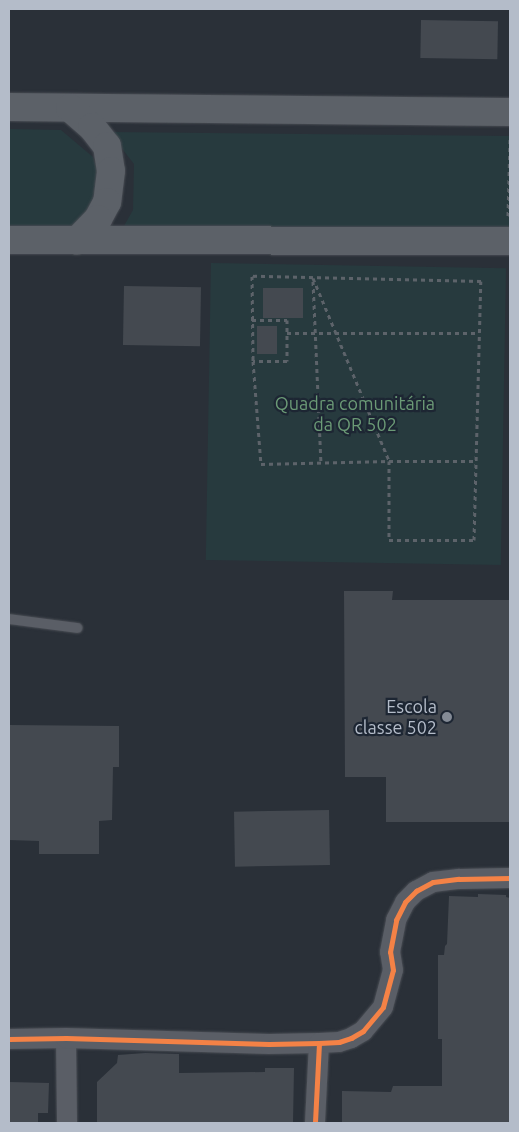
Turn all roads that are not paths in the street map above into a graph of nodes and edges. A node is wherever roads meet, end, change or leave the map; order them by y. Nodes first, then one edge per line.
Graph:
1 (9, 107) edge
2 (70, 108) junction
3 (510, 112) edge
4 (9, 240) edge
5 (77, 241) junction
6 (509, 241) edge
7 (9, 619) edge
8 (77, 628) dead end
9 (510, 878) edge
10 (66, 1038) junction
11 (9, 1039) edge
12 (319, 1043) junction
13 (67, 1123) edge
14 (315, 1123) edge

1 - 2 main road
2 - 3 main road
2 - 5 main road
4 - 5 main road
5 - 6 main road
7 - 8 lane
9 - 12 street
10 - 11 street
10 - 12 street
10 - 13 street
12 - 14 street

